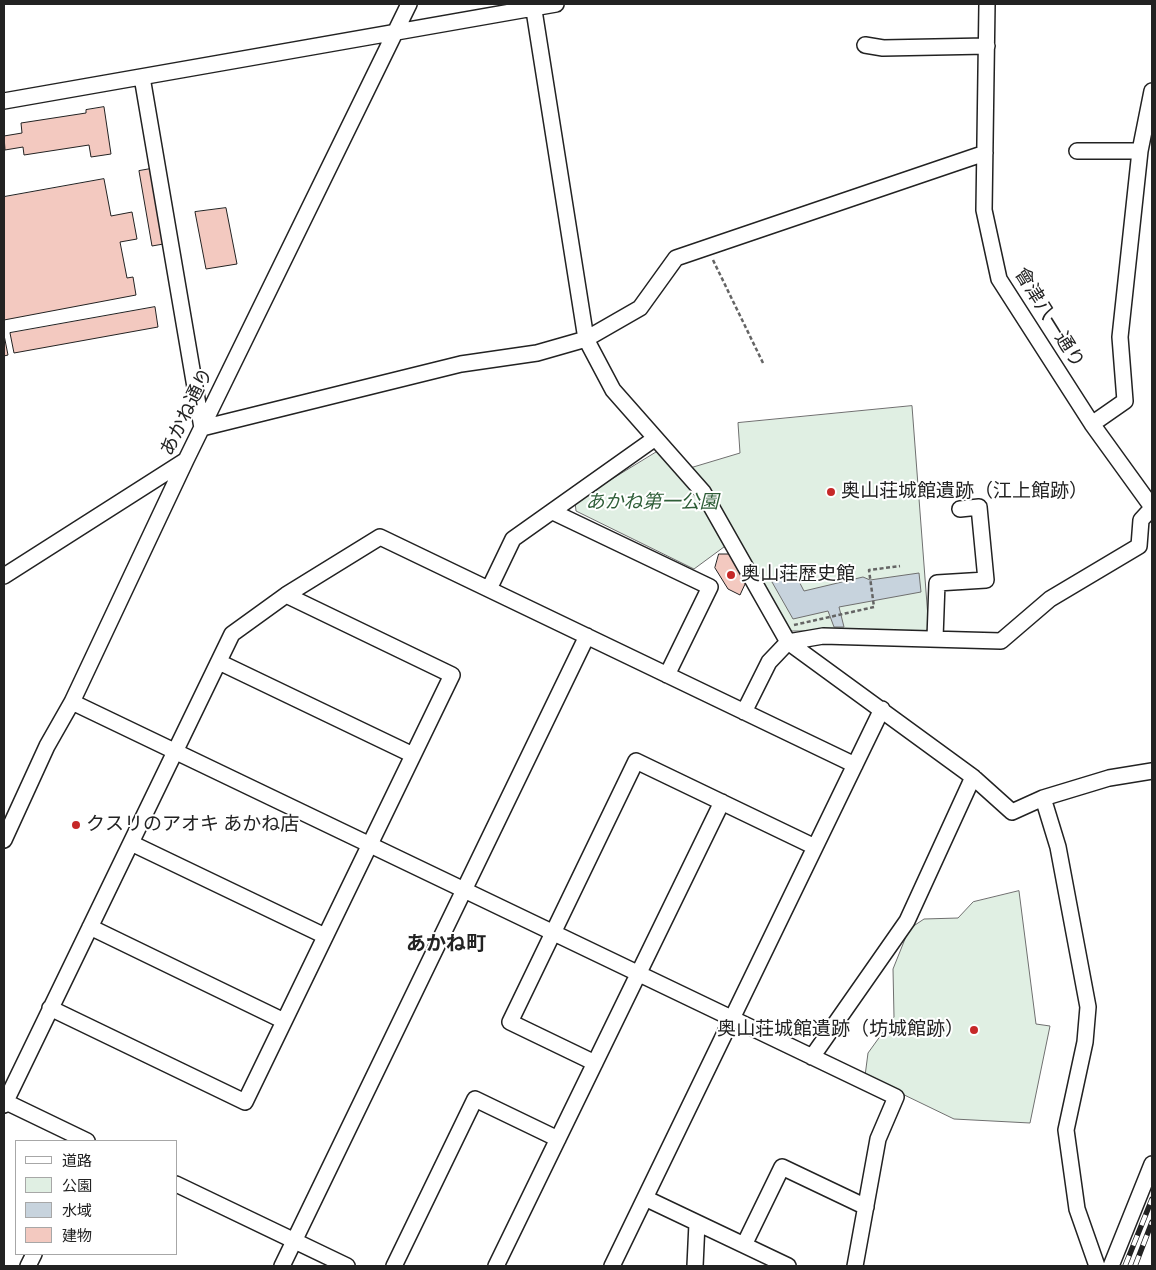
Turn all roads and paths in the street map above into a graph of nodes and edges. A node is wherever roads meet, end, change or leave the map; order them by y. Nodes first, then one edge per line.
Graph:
1 (409, 4) edge
2 (556, 4) edge
3 (987, 4) edge
4 (534, 5) edge
5 (394, 32) junction
6 (866, 45) dead end
7 (987, 46) junction
8 (142, 77) junction
9 (1152, 91) edge
10 (4, 100) edge
11 (1140, 151) junction
12 (985, 152) junction
13 (1077, 152) dead end
14 (707, 248) junction
15 (586, 339) junction
16 (764, 363) dead end
17 (1092, 424) junction
18 (202, 428) junction
19 (654, 439) junction
20 (186, 460) junction
21 (1152, 508) edge
22 (960, 509) dead end
23 (553, 512) junction
24 (900, 566) dead end
25 (4, 576) edge
26 (489, 589) junction
27 (286, 595) junction
28 (790, 626) dead end
29 (587, 636) junction
30 (935, 638) junction
31 (788, 642) junction
32 (219, 662) junction
33 (667, 675) junction
34 (72, 702) junction
35 (882, 708) junction
36 (744, 712) junction
37 (175, 751) junction
38 (413, 755) junction
39 (855, 765) junction
40 (1152, 771) edge
41 (973, 777) junction
42 (1043, 798) junction
43 (722, 802) junction
44 (4, 840) edge
45 (131, 843) junction
46 (370, 844) junction
47 (815, 847) junction
48 (464, 890) junction
49 (90, 927) junction
50 (553, 932) junction
51 (325, 936) junction
52 (638, 974) junction
53 (50, 1008) junction
54 (732, 1018) junction
55 (284, 1020) junction
56 (812, 1057) junction
57 (595, 1063) junction
58 (4, 1103) edge
59 (558, 1139) junction
60 (85, 1140) edge
61 (1152, 1164) edge
62 (178, 1185) edge
63 (645, 1198) junction
64 (866, 1207) junction
65 (697, 1223) junction
66 (294, 1241) junction
67 (744, 1245) junction
68 (282, 1266) edge
69 (347, 1266) edge
70 (394, 1266) edge
71 (496, 1266) edge
72 (612, 1266) edge
73 (695, 1266) edge
74 (788, 1266) edge
75 (855, 1266) edge
76 (1097, 1266) edge
77 (1111, 1266) edge

1 - 5 street, あかね通り
2 - 4 street
3 - 7 street, 會津八一通り
4 - 5 street
4 - 15 street
5 - 8 street
5 - 18 street, あかね通り
6 - 7 street
7 - 12 street, 會津八一通り
8 - 10 street
8 - 18 street
9 - 11 street
11 - 13 street
11 - 17 street
12 - 14 street
12 - 17 street, 會津八一通り
14 - 15 street
14 - 16 path
15 - 18 street
15 - 19 street
17 - 21 street, 會津八一通り
18 - 20 street, あかね通り
19 - 23 street
19 - 31 street
20 - 25 street
20 - 34 street, あかね通り
21 - 30 street
22 - 30 street
23 - 26 street
23 - 33 street
24 - 28 path
26 - 27 street
26 - 29 street
27 - 32 street
27 - 38 street
29 - 33 street
29 - 48 street
30 - 31 street
31 - 35 street
31 - 36 street
32 - 37 street
32 - 38 street
33 - 36 street
34 - 37 street
34 - 44 street, あかね通り
35 - 39 street
35 - 41 street
36 - 39 street
37 - 45 street
37 - 46 street
38 - 46 street
39 - 47 street
40 - 42 street
41 - 42 street
41 - 56 street
42 - 76 street
43 - 47 street
43 - 50 street
43 - 52 street
45 - 49 street
45 - 51 street
46 - 48 street
46 - 51 street
47 - 54 street
48 - 50 street
48 - 66 street
49 - 53 street
49 - 55 street
50 - 52 street
50 - 57 street
51 - 55 street
52 - 54 street
52 - 57 street
53 - 55 street
53 - 58 street
54 - 56 street
54 - 63 street
56 - 64 street
57 - 59 street
58 - 60 street
59 - 70 street
59 - 71 street
61 - 77 street
62 - 66 street
63 - 65 street
63 - 72 street
64 - 67 street
64 - 75 street
65 - 67 street
65 - 73 street
66 - 68 street
66 - 69 street
67 - 74 street

